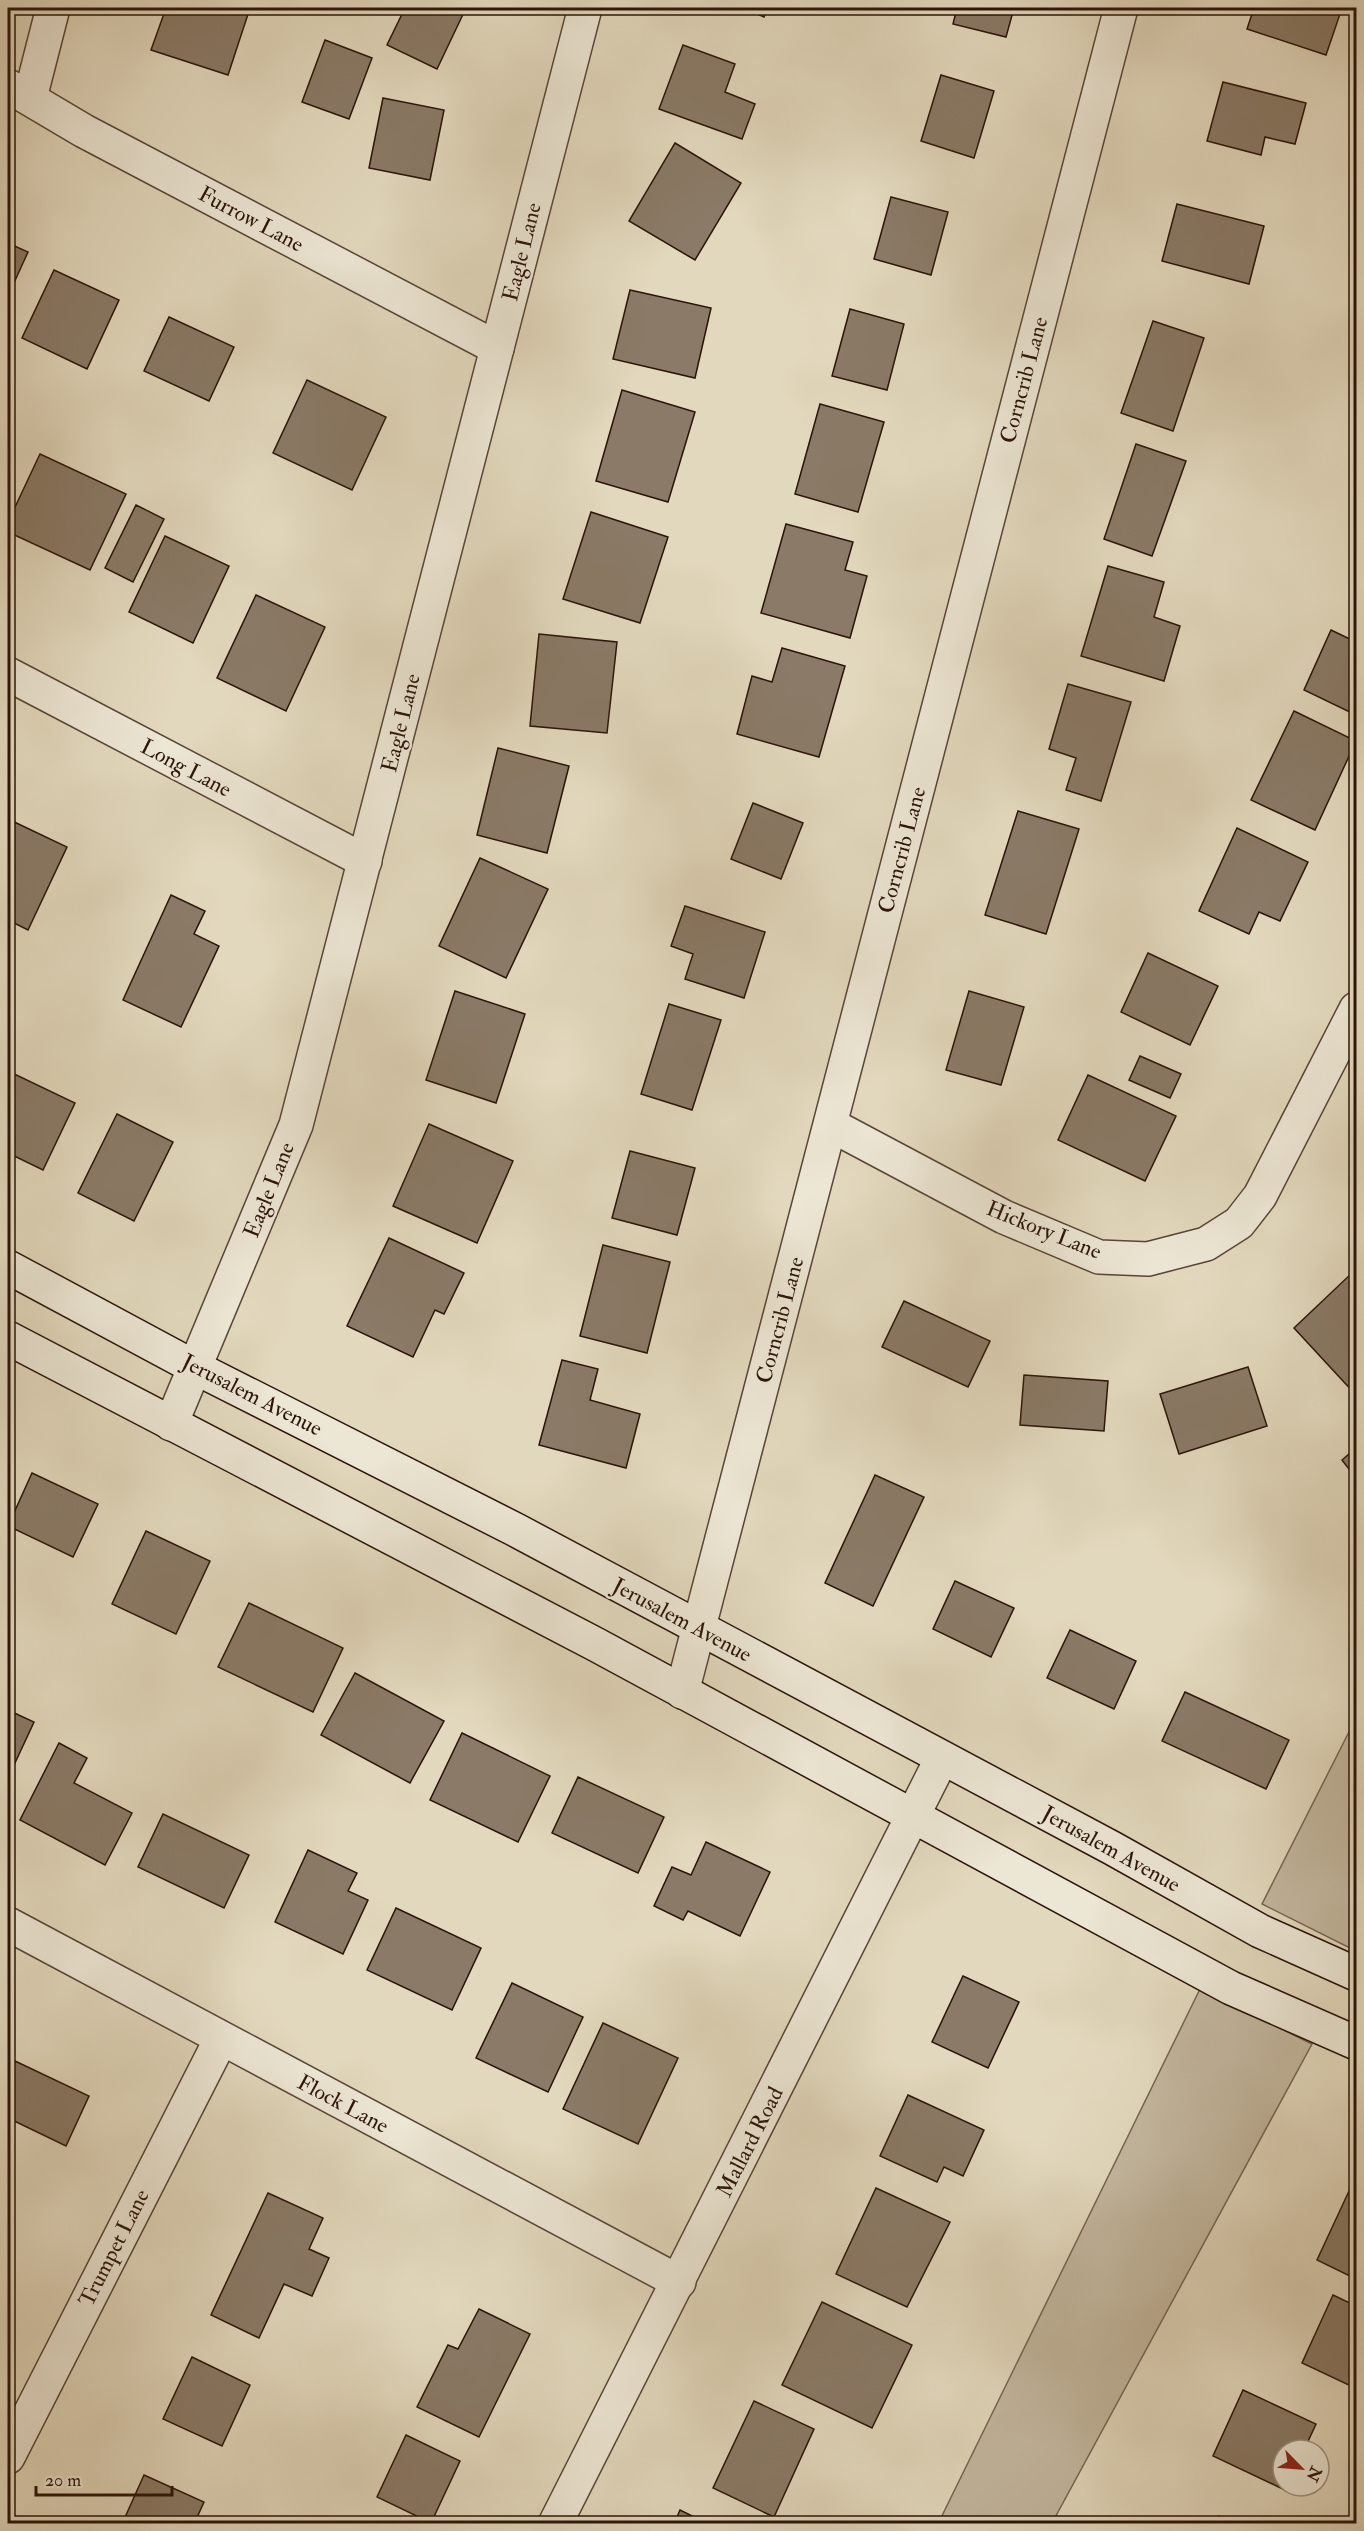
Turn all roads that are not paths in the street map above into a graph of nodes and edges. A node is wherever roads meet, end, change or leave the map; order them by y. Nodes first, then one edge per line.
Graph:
1 (53, 8) edge
2 (585, 8) edge
3 (1121, 8) edge
4 (19, 92) edge
5 (497, 348) junction
6 (8, 674) edge
7 (365, 861) junction
8 (1356, 1009) edge
9 (831, 1125) junction
10 (8, 1267) edge
11 (8, 1338) edge
12 (196, 1368) junction
13 (171, 1424) junction
14 (700, 1629) junction
15 (682, 1692) junction
16 (942, 1758) junction
17 (913, 1818) junction
18 (8, 1924) edge
19 (1356, 1974) edge
20 (221, 2039) junction
21 (1356, 2043) edge
22 (679, 2282) junction
23 (8, 2457) edge
24 (555, 2523) edge

1 - 4 street
2 - 5 street, Eagle Lane
3 - 9 street, Corncrib Lane
4 - 5 street, Furrow Lane
5 - 7 street, Eagle Lane
6 - 7 street, Long Lane
7 - 12 street, Eagle Lane
8 - 9 street, Hickory Lane
9 - 14 street, Corncrib Lane
10 - 12 street, Jerusalem Avenue
11 - 13 street
12 - 13 street, Eagle Lane
12 - 14 street, Jerusalem Avenue
13 - 15 street
14 - 15 street, Corncrib Lane
14 - 16 street, Jerusalem Avenue
15 - 17 street
16 - 17 street, Mallard Road
16 - 19 street, Jerusalem Avenue
17 - 21 street
17 - 22 street, Mallard Road
18 - 20 street, Flock Lane
20 - 22 street, Flock Lane
20 - 23 street, Trumpet Lane
22 - 24 street, Mallard Road

